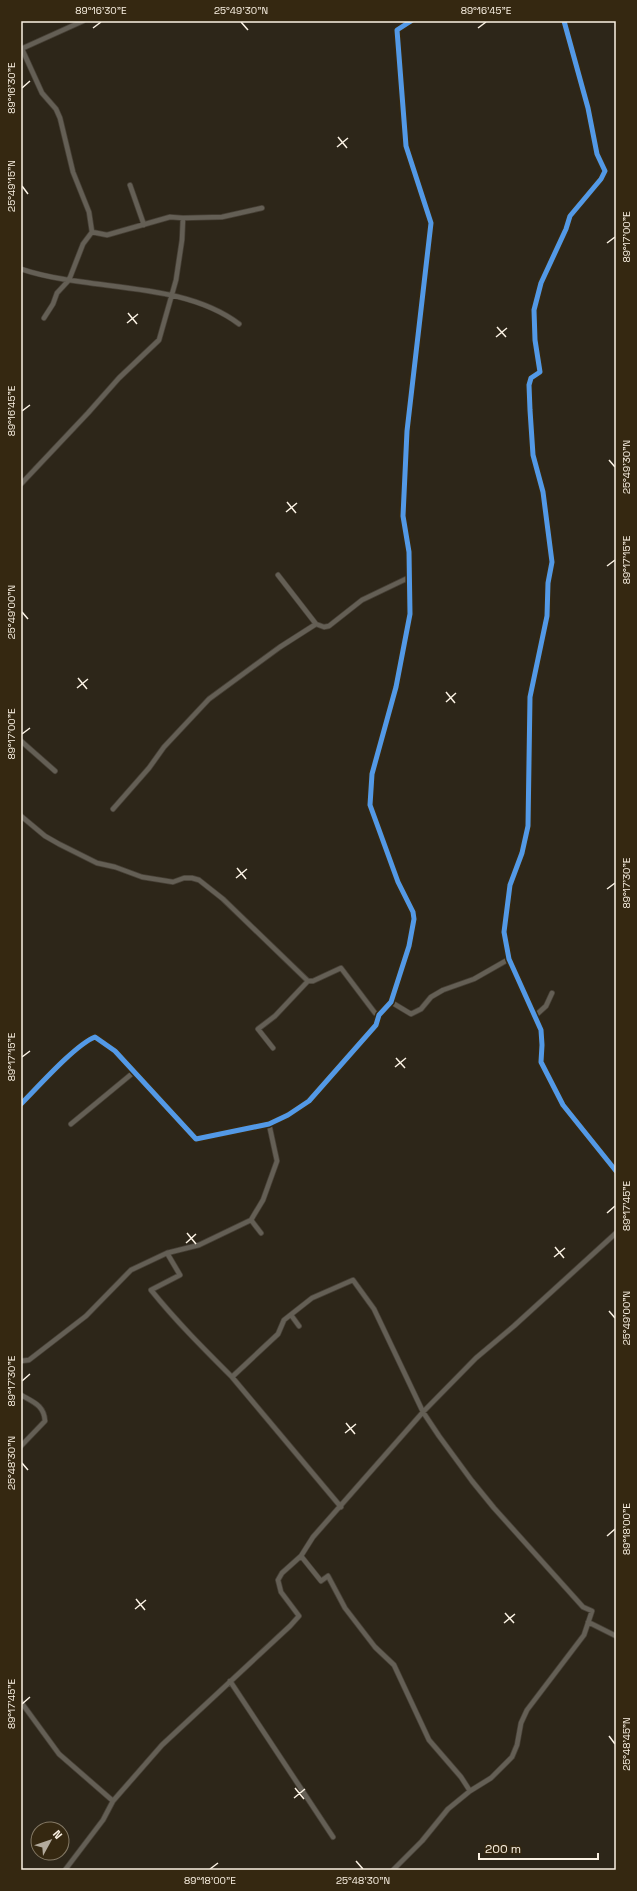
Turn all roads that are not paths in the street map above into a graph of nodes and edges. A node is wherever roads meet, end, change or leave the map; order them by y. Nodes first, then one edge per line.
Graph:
1 (83, 21) edge
2 (411, 21) edge
3 (564, 21) edge
4 (21, 49) edge
5 (130, 185) dead end
6 (262, 208) dead end
7 (183, 218) junction
8 (144, 225) junction
9 (92, 232) junction
10 (21, 269) edge
11 (69, 280) junction
12 (172, 295) junction
13 (44, 318) dead end
14 (240, 324) dead end
15 (21, 484) edge
16 (278, 575) dead end
17 (410, 577) junction
18 (316, 624) junction
19 (21, 741) edge
20 (55, 771) dead end
21 (113, 809) dead end
22 (21, 816) edge
23 (509, 959) junction
24 (308, 981) junction
25 (552, 993) dead end
26 (391, 1002) junction
27 (379, 1015) junction
28 (535, 1016) junction
29 (273, 1048) dead end
30 (134, 1072) junction
31 (21, 1104) edge
32 (71, 1124) dead end
33 (269, 1124) junction
34 (616, 1171) edge
35 (251, 1220) junction
36 (262, 1233) dead end
37 (616, 1233) edge
38 (167, 1253) junction
39 (291, 1315) junction
40 (299, 1326) dead end
41 (21, 1360) edge
42 (232, 1377) junction
43 (21, 1395) edge
44 (423, 1412) junction
45 (21, 1446) edge
46 (341, 1507) junction
47 (301, 1556) junction
48 (588, 1622) junction
49 (616, 1636) edge
50 (230, 1681) junction
51 (21, 1702) edge
52 (470, 1791) junction
53 (113, 1801) junction
54 (333, 1837) dead end
55 (65, 1870) edge
56 (393, 1870) edge

1 - 4 street
2 - 17 street
3 - 23 street
4 - 9 street
5 - 8 street
6 - 7 street
7 - 8 street
7 - 12 street
8 - 9 street
9 - 11 street
10 - 11 street
11 - 12 street
11 - 13 street
12 - 14 street
12 - 15 street
16 - 18 street
17 - 18 street
17 - 26 street
18 - 21 street
19 - 20 street
22 - 24 street
23 - 26 street
23 - 28 street
24 - 27 street
24 - 29 street
25 - 28 street
26 - 27 street
27 - 33 street
28 - 34 street
30 - 31 street
30 - 32 street
30 - 33 street
33 - 35 street
35 - 36 street
35 - 38 street
37 - 44 street
38 - 41 street
38 - 42 street
39 - 40 street
39 - 42 street
39 - 44 street
42 - 46 street
43 - 45 street
44 - 46 street
44 - 48 street
46 - 47 street
47 - 50 street
47 - 52 street
48 - 49 street
48 - 52 street
50 - 53 street
50 - 54 street
51 - 53 street
52 - 56 street
53 - 55 street

